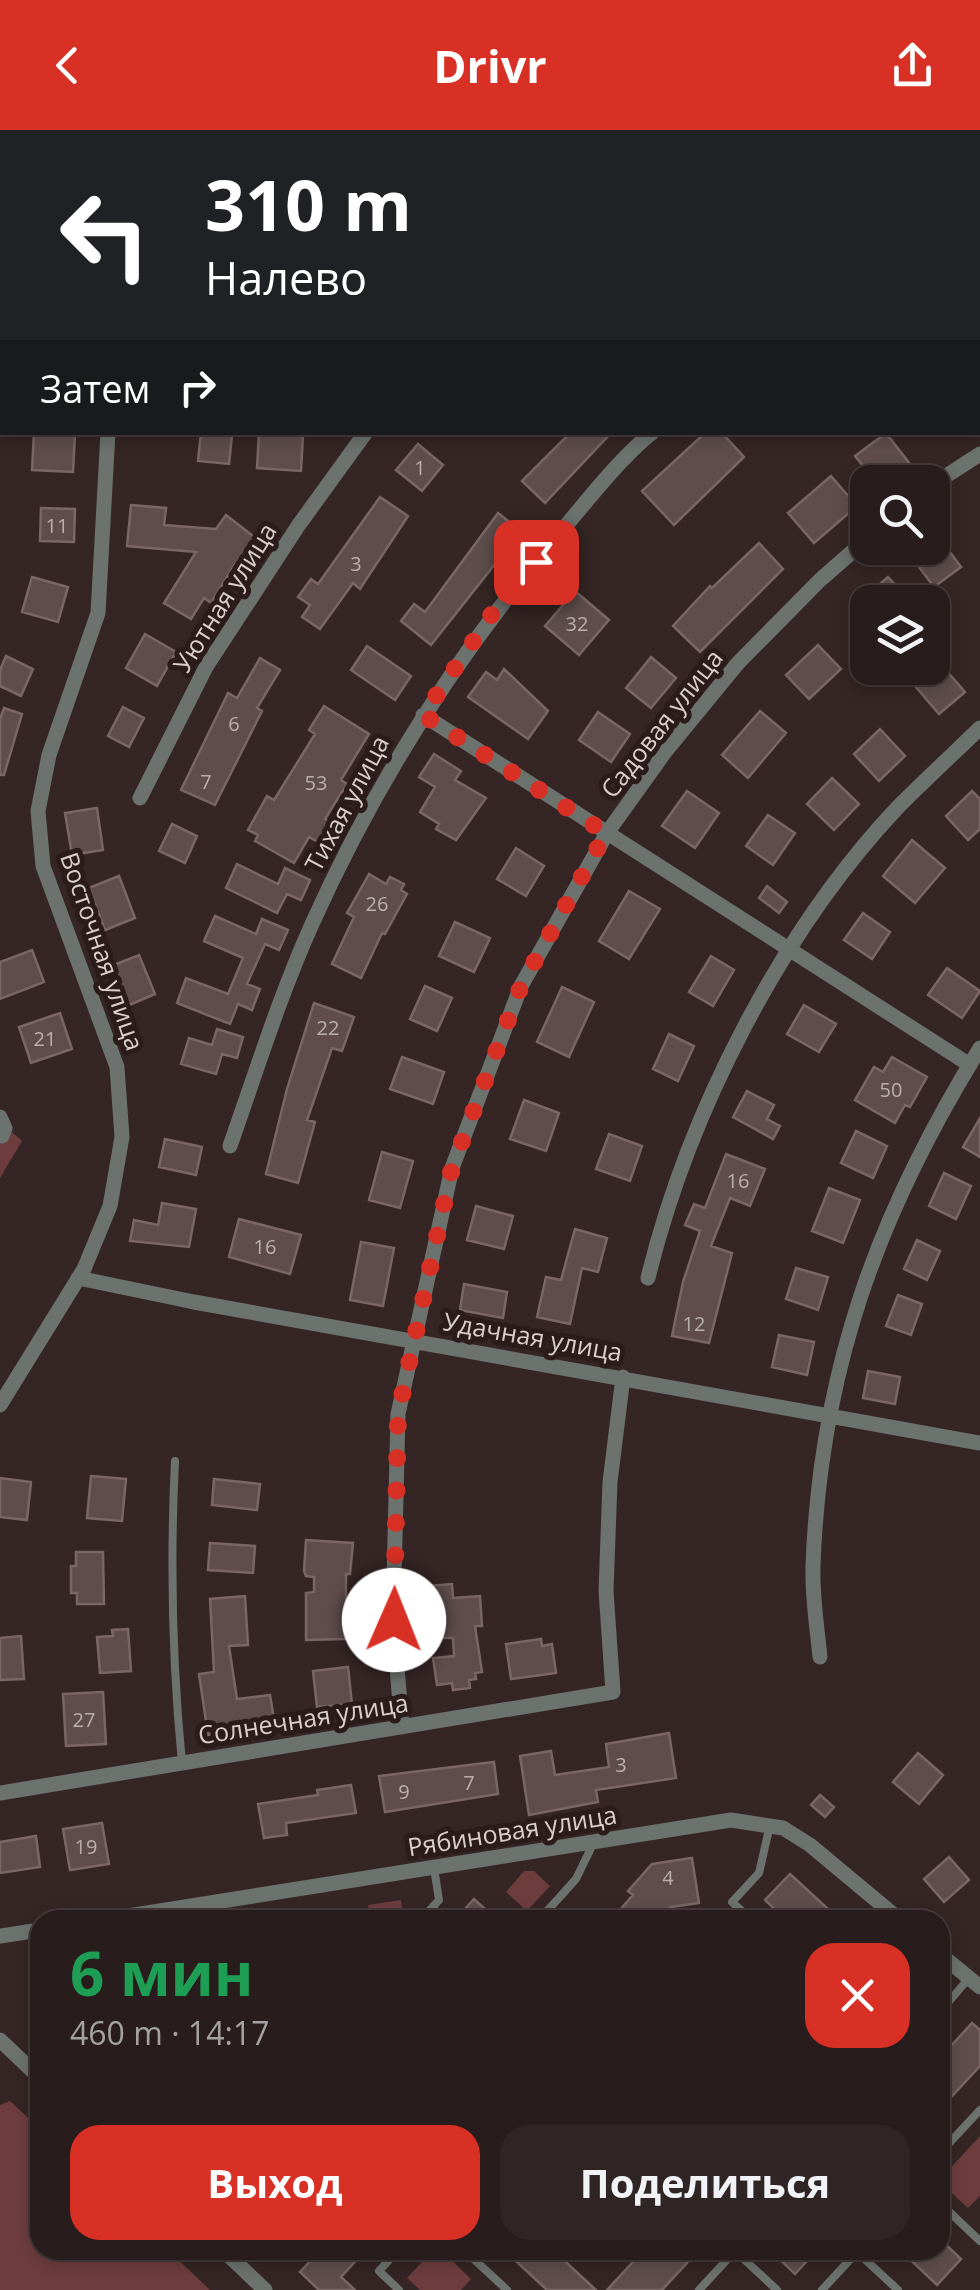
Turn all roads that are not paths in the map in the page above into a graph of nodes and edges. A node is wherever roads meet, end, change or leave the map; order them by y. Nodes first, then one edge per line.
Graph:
1 (108, 435) edge
2 (364, 435) edge
3 (650, 435) edge
4 (980, 454) edge
5 (950, 473) edge
6 (850, 554) edge
7 (423, 715) junction
8 (980, 728) edge
9 (140, 798) dead end
10 (606, 833) junction
11 (789, 950) junction
12 (980, 1048) edge
13 (970, 1065) junction
14 (0, 1117) edge
15 (1, 1136) edge
16 (230, 1146) dead end
17 (78, 1278) junction
18 (648, 1278) dead end
19 (412, 1340) junction
20 (623, 1378) junction
21 (0, 1405) edge
22 (828, 1414) junction
23 (980, 1442) edge
24 (176, 1461) dead end
25 (820, 1657) dead end
26 (402, 1726) junction
27 (182, 1763) junction
28 (0, 1793) edge
29 (770, 1825) junction
30 (594, 1842) junction
31 (434, 1868) junction
32 (167, 1910) edge
33 (430, 1910) edge
34 (549, 1910) edge
35 (741, 1910) edge
36 (888, 1910) edge
37 (30, 1932) edge
38 (0, 1936) edge
39 (950, 1962) edge
40 (974, 1982) edge
41 (950, 2003) edge
42 (0, 2040) edge
43 (30, 2068) edge
44 (980, 2110) edge
45 (950, 2142) edge
46 (950, 2212) edge
47 (980, 2241) edge
48 (245, 2260) edge
49 (389, 2260) edge
50 (475, 2260) edge
51 (726, 2260) edge
52 (746, 2260) edge
53 (850, 2260) edge
54 (866, 2260) edge
55 (266, 2290) edge
56 (399, 2290) edge
57 (507, 2290) edge
58 (699, 2290) edge
59 (777, 2290) edge
60 (822, 2290) edge
61 (898, 2290) edge

1 - 17 street, Восточная улица
2 - 9 street, Уютная улица
3 - 7 street, Тихая улица
4 - 5 street
6 - 10 street, Садовая улица
7 - 10 street
7 - 16 street, Тихая улица
8 - 11 street
10 - 11 street
10 - 19 street, Садовая улица
11 - 13 street
11 - 18 street
12 - 13 street
13 - 22 street
14 - 15 street
17 - 19 street, Удачная улица
17 - 21 street, Восточная улица
19 - 20 street, Удачная улица
19 - 26 street, Садовая улица
20 - 22 street, Удачная улица
20 - 26 street, Солнечная улица
22 - 23 street, Удачная улица
22 - 25 street
24 - 27 lane
26 - 27 street, Солнечная улица
27 - 28 street, Солнечная улица
29 - 30 street, Рябиновая улица
29 - 35 lane
29 - 36 street, Рябиновая улица
30 - 31 street, Рябиновая улица
30 - 34 lane
31 - 32 street, Рябиновая улица
31 - 33 lane
37 - 38 street
39 - 40 street
40 - 41 lane
42 - 43 street
44 - 45 lane
46 - 47 lane
48 - 55 street
49 - 56 lane
50 - 57 lane
51 - 58 lane
52 - 59 lane
53 - 60 lane
54 - 61 lane

